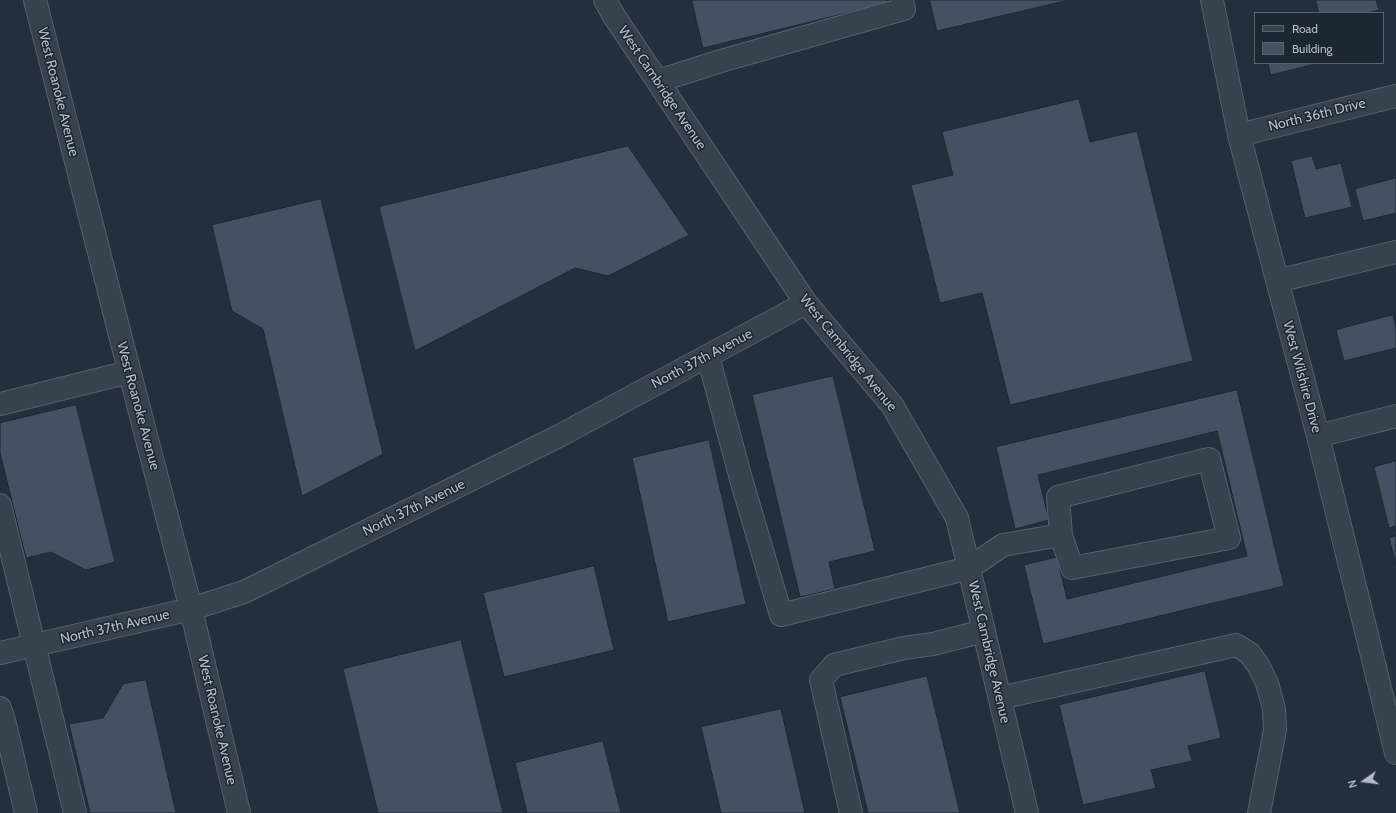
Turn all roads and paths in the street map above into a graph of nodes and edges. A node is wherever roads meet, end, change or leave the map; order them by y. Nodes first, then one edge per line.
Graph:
1 (35, 0) edge
2 (605, 0) edge
3 (902, 0) edge
4 (1212, 0) edge
5 (658, 81) junction
6 (1396, 96) edge
7 (1239, 135) junction
8 (1396, 252) edge
9 (1277, 280) junction
10 (806, 303) junction
11 (708, 356) junction
12 (129, 372) junction
13 (0, 404) edge
14 (1396, 416) edge
15 (1318, 436) junction
16 (0, 505) edge
17 (1061, 535) junction
18 (968, 568) junction
19 (191, 609) junction
20 (984, 631) junction
21 (34, 645) junction
22 (0, 653) edge
23 (1000, 698) junction
24 (0, 708) edge
25 (1396, 753) edge
26 (26, 813) edge
27 (75, 813) edge
28 (239, 813) edge
29 (851, 813) edge
30 (1027, 813) edge
31 (1259, 813) edge

1 - 12 street, West Roanoke Avenue
2 - 5 street, West Cambridge Avenue
3 - 5 street
4 - 7 street, West Wilshire Drive
5 - 10 street, West Cambridge Avenue
6 - 7 street, North 36th Drive
7 - 9 street, West Wilshire Drive
8 - 9 street
9 - 15 street, West Wilshire Drive
10 - 11 street, North 37th Avenue
10 - 18 street, West Cambridge Avenue
11 - 18 street
11 - 19 street, North 37th Avenue
12 - 13 street
12 - 19 street, West Roanoke Avenue
14 - 15 street
15 - 25 street, West Wilshire Drive
16 - 21 street
17 - 17 street
17 - 18 street
18 - 20 street, West Cambridge Avenue
19 - 21 street, North 37th Avenue
19 - 28 street, West Roanoke Avenue
20 - 23 street, West Cambridge Avenue
20 - 29 street
21 - 22 street, North 37th Avenue
21 - 27 street
23 - 30 street, West Cambridge Avenue
23 - 31 street
24 - 26 street

